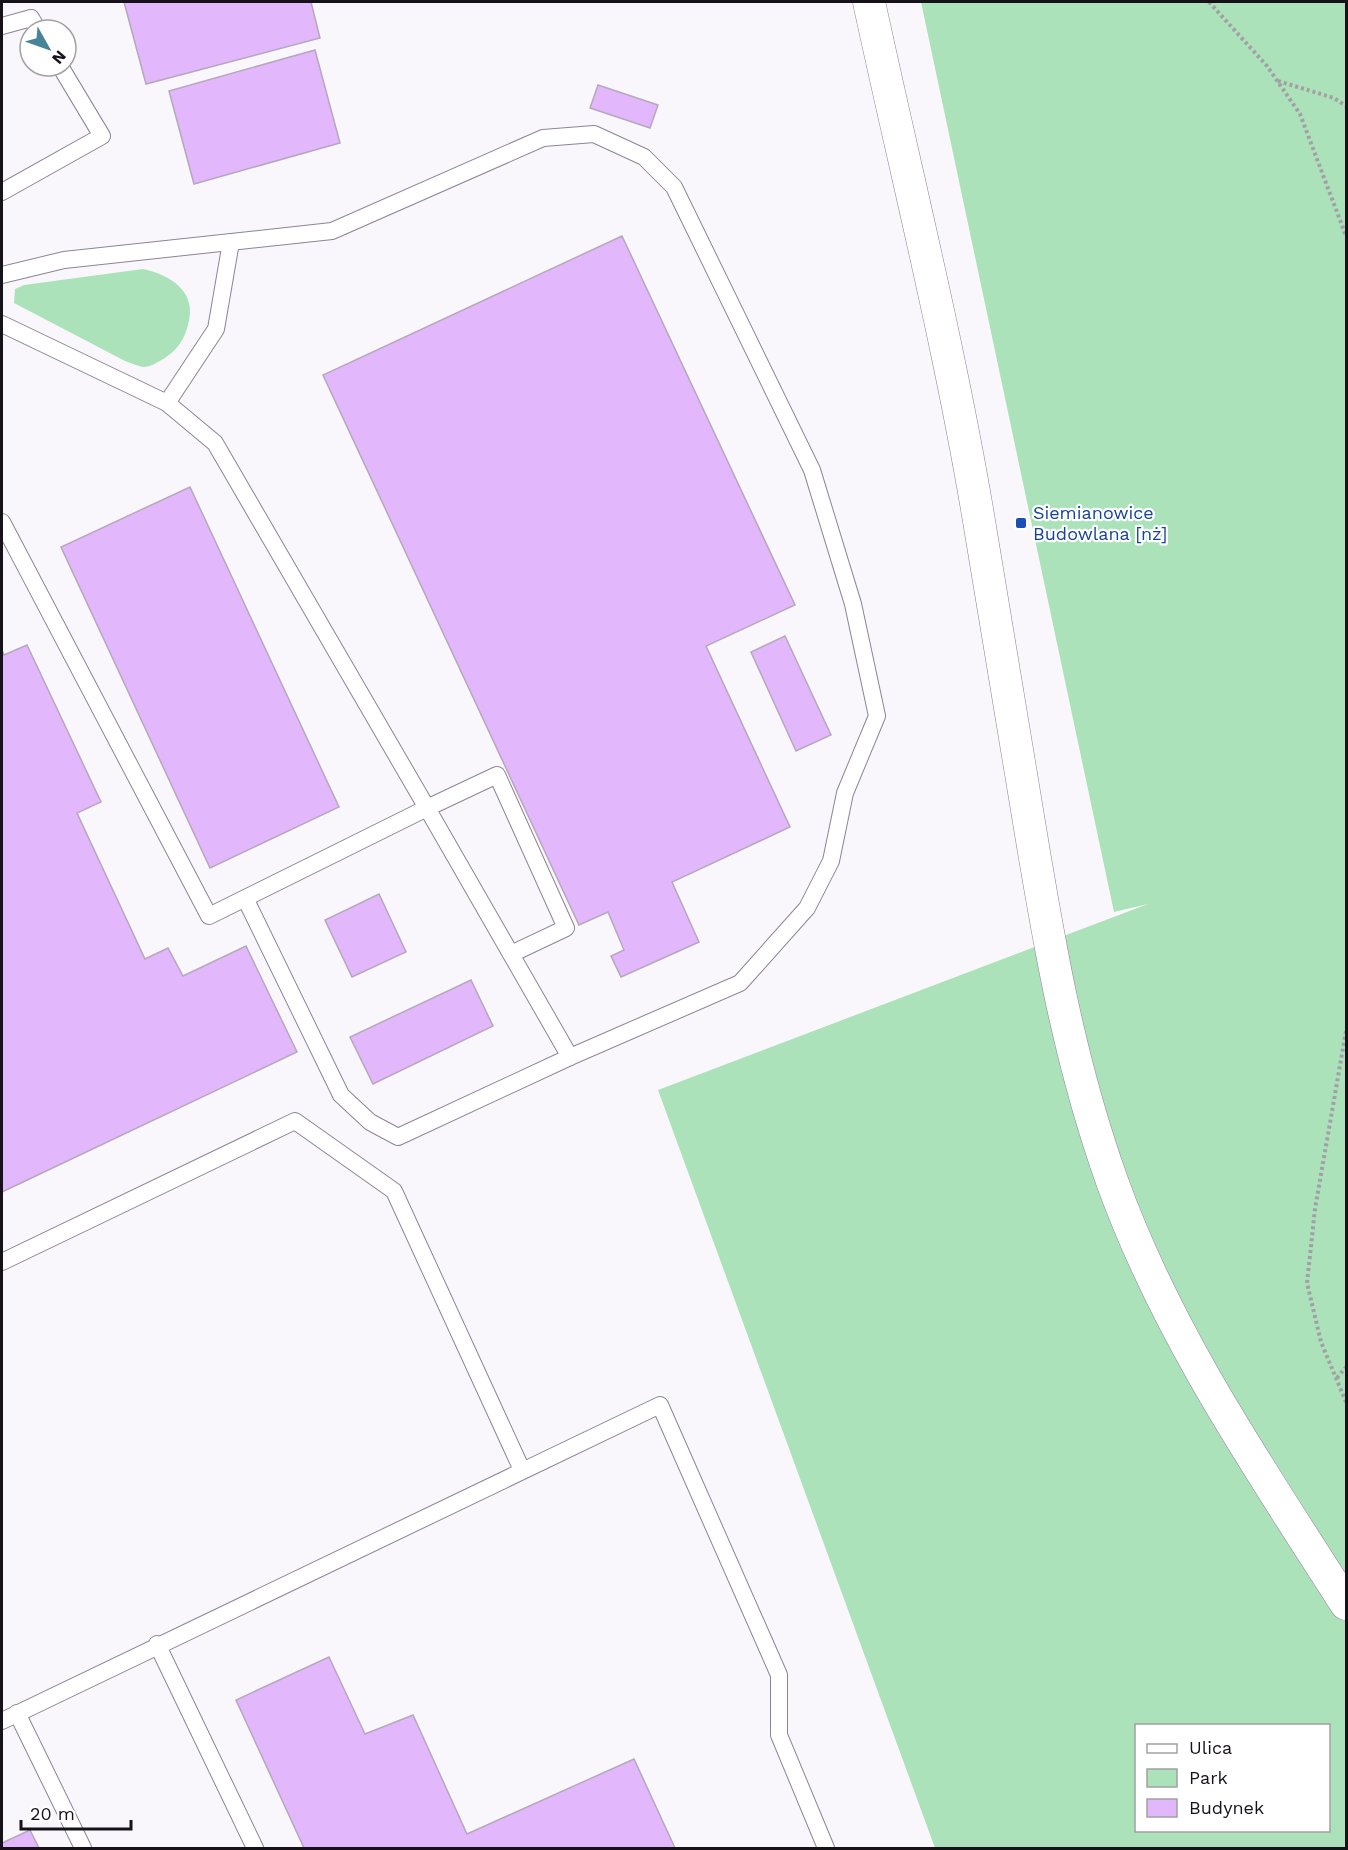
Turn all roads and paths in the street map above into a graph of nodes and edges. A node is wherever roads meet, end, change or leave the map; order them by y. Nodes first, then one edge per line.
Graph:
1 (869, 2) edge
2 (1209, 2) edge
3 (18, 22) edge
4 (2, 26) edge
5 (67, 78) edge
6 (1277, 81) junction
7 (1347, 106) edge
8 (2, 192) edge
9 (1347, 236) edge
10 (231, 242) junction
11 (2, 275) edge
12 (2, 324) edge
13 (167, 403) junction
14 (2, 522) edge
15 (427, 808) junction
16 (245, 898) junction
17 (511, 954) junction
18 (1347, 1031) edge
19 (570, 1057) junction
20 (2, 1262) edge
21 (1347, 1367) edge
22 (1336, 1378) junction
23 (1347, 1402) edge
24 (522, 1470) junction
25 (1347, 1604) edge
26 (157, 1644) junction
27 (17, 1713) junction
28 (2, 1721) edge
29 (83, 1848) edge
30 (255, 1848) edge
31 (826, 1848) edge

1 - 25 street
2 - 6 path
3 - 4 lane
5 - 8 lane
6 - 7 path
6 - 9 path
10 - 11 lane
10 - 13 lane
10 - 19 lane
12 - 13 lane
13 - 15 lane
14 - 16 lane
15 - 16 lane
15 - 17 lane
15 - 17 lane
16 - 19 lane
17 - 19 lane
18 - 22 path
20 - 24 lane
21 - 22 path
22 - 23 path
24 - 26 lane
24 - 31 lane
26 - 27 lane
26 - 30 lane
27 - 28 lane
27 - 29 lane

